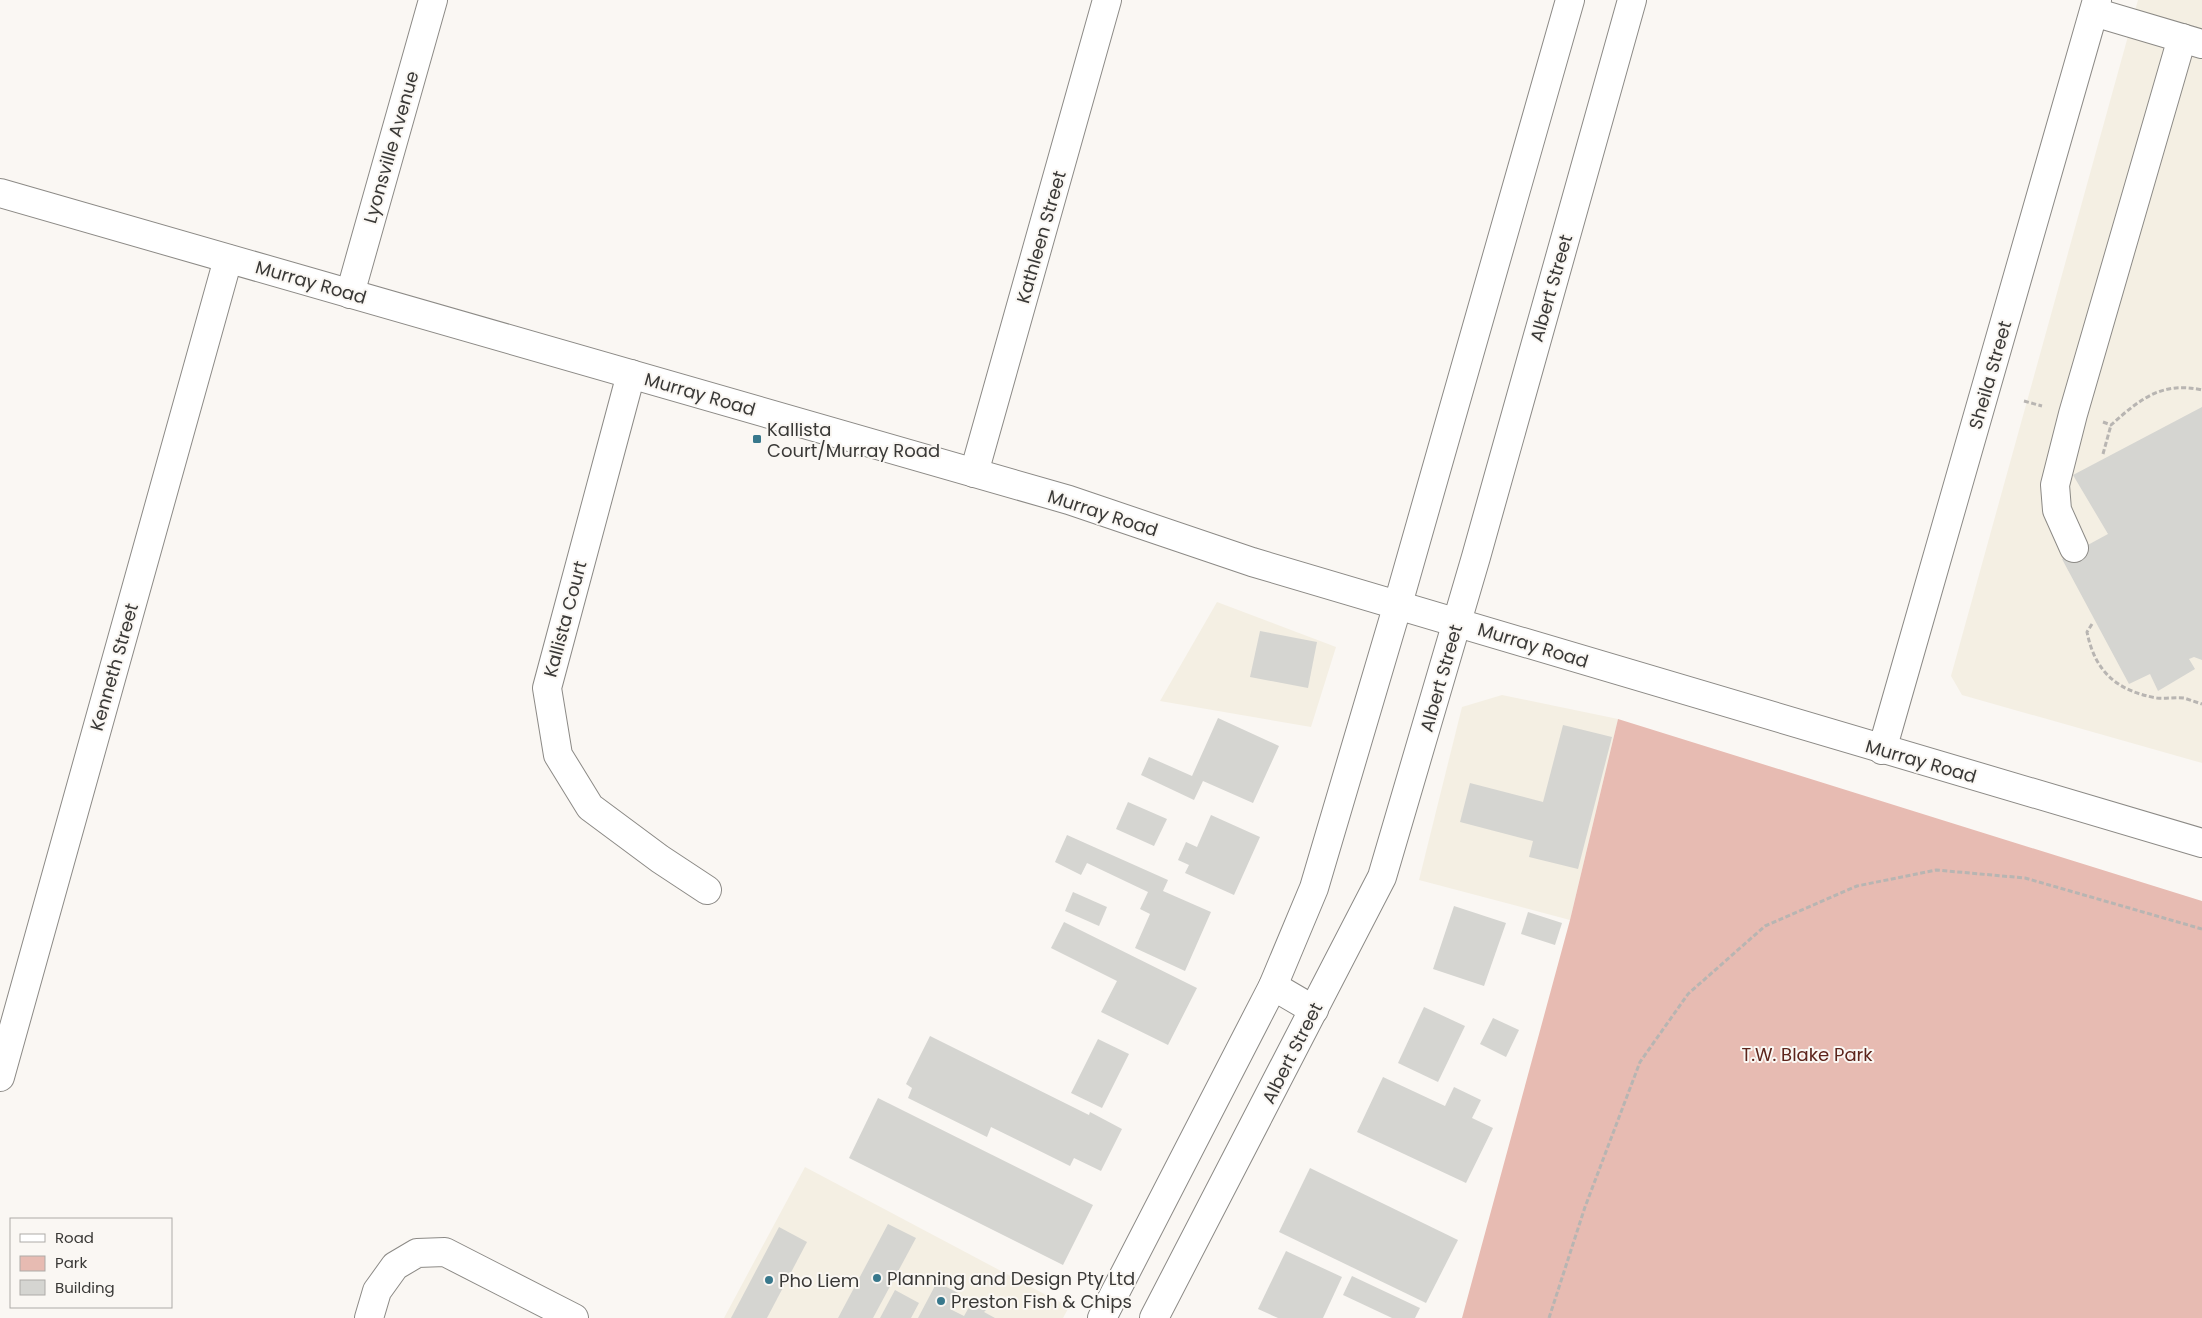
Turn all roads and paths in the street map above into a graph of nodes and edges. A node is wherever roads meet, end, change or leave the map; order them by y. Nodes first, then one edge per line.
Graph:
1 (433, 0) edge
2 (1107, 0) edge
3 (1570, 0) edge
4 (1628, 1) edge
5 (2096, 6) edge
6 (2192, 41) edge
7 (0, 193) edge
8 (228, 258) junction
9 (350, 294) junction
10 (631, 374) junction
11 (2202, 390) edge
12 (2094, 420) dead end
13 (2111, 424) junction
14 (2103, 454) dead end
15 (974, 473) junction
16 (2074, 548) dead end
17 (1398, 604) junction
18 (1457, 622) junction
19 (2092, 624) dead end
20 (2202, 704) edge
21 (1882, 750) junction
22 (2202, 844) edge
23 (707, 890) dead end
24 (2202, 928) edge
25 (1273, 986) junction
26 (1314, 1010) junction
27 (0, 1076) edge
28 (369, 1318) edge
29 (574, 1318) edge
30 (1102, 1318) edge
31 (1154, 1318) edge
32 (1549, 1318) edge

1 - 9 main road, Lyonsville Avenue
2 - 15 main road, Kathleen Street
3 - 17 main road
4 - 18 main road, Albert Street
5 - 6 main road
5 - 21 main road, Sheila Street
6 - 16 main road
7 - 8 main road, Murray Road
8 - 9 main road, Murray Road
8 - 27 main road, Kenneth Street
9 - 10 main road, Murray Road
10 - 15 main road, Murray Road
10 - 23 main road, Kallista Court
11 - 13 path
12 - 13 path
13 - 14 path
15 - 17 main road, Murray Road
17 - 18 main road, Murray Road
17 - 25 main road
18 - 21 main road, Murray Road
18 - 26 main road, Albert Street
19 - 20 path
21 - 22 main road, Murray Road
24 - 32 path
25 - 26 main road
25 - 30 main road
26 - 31 main road, Albert Street
28 - 29 main road

